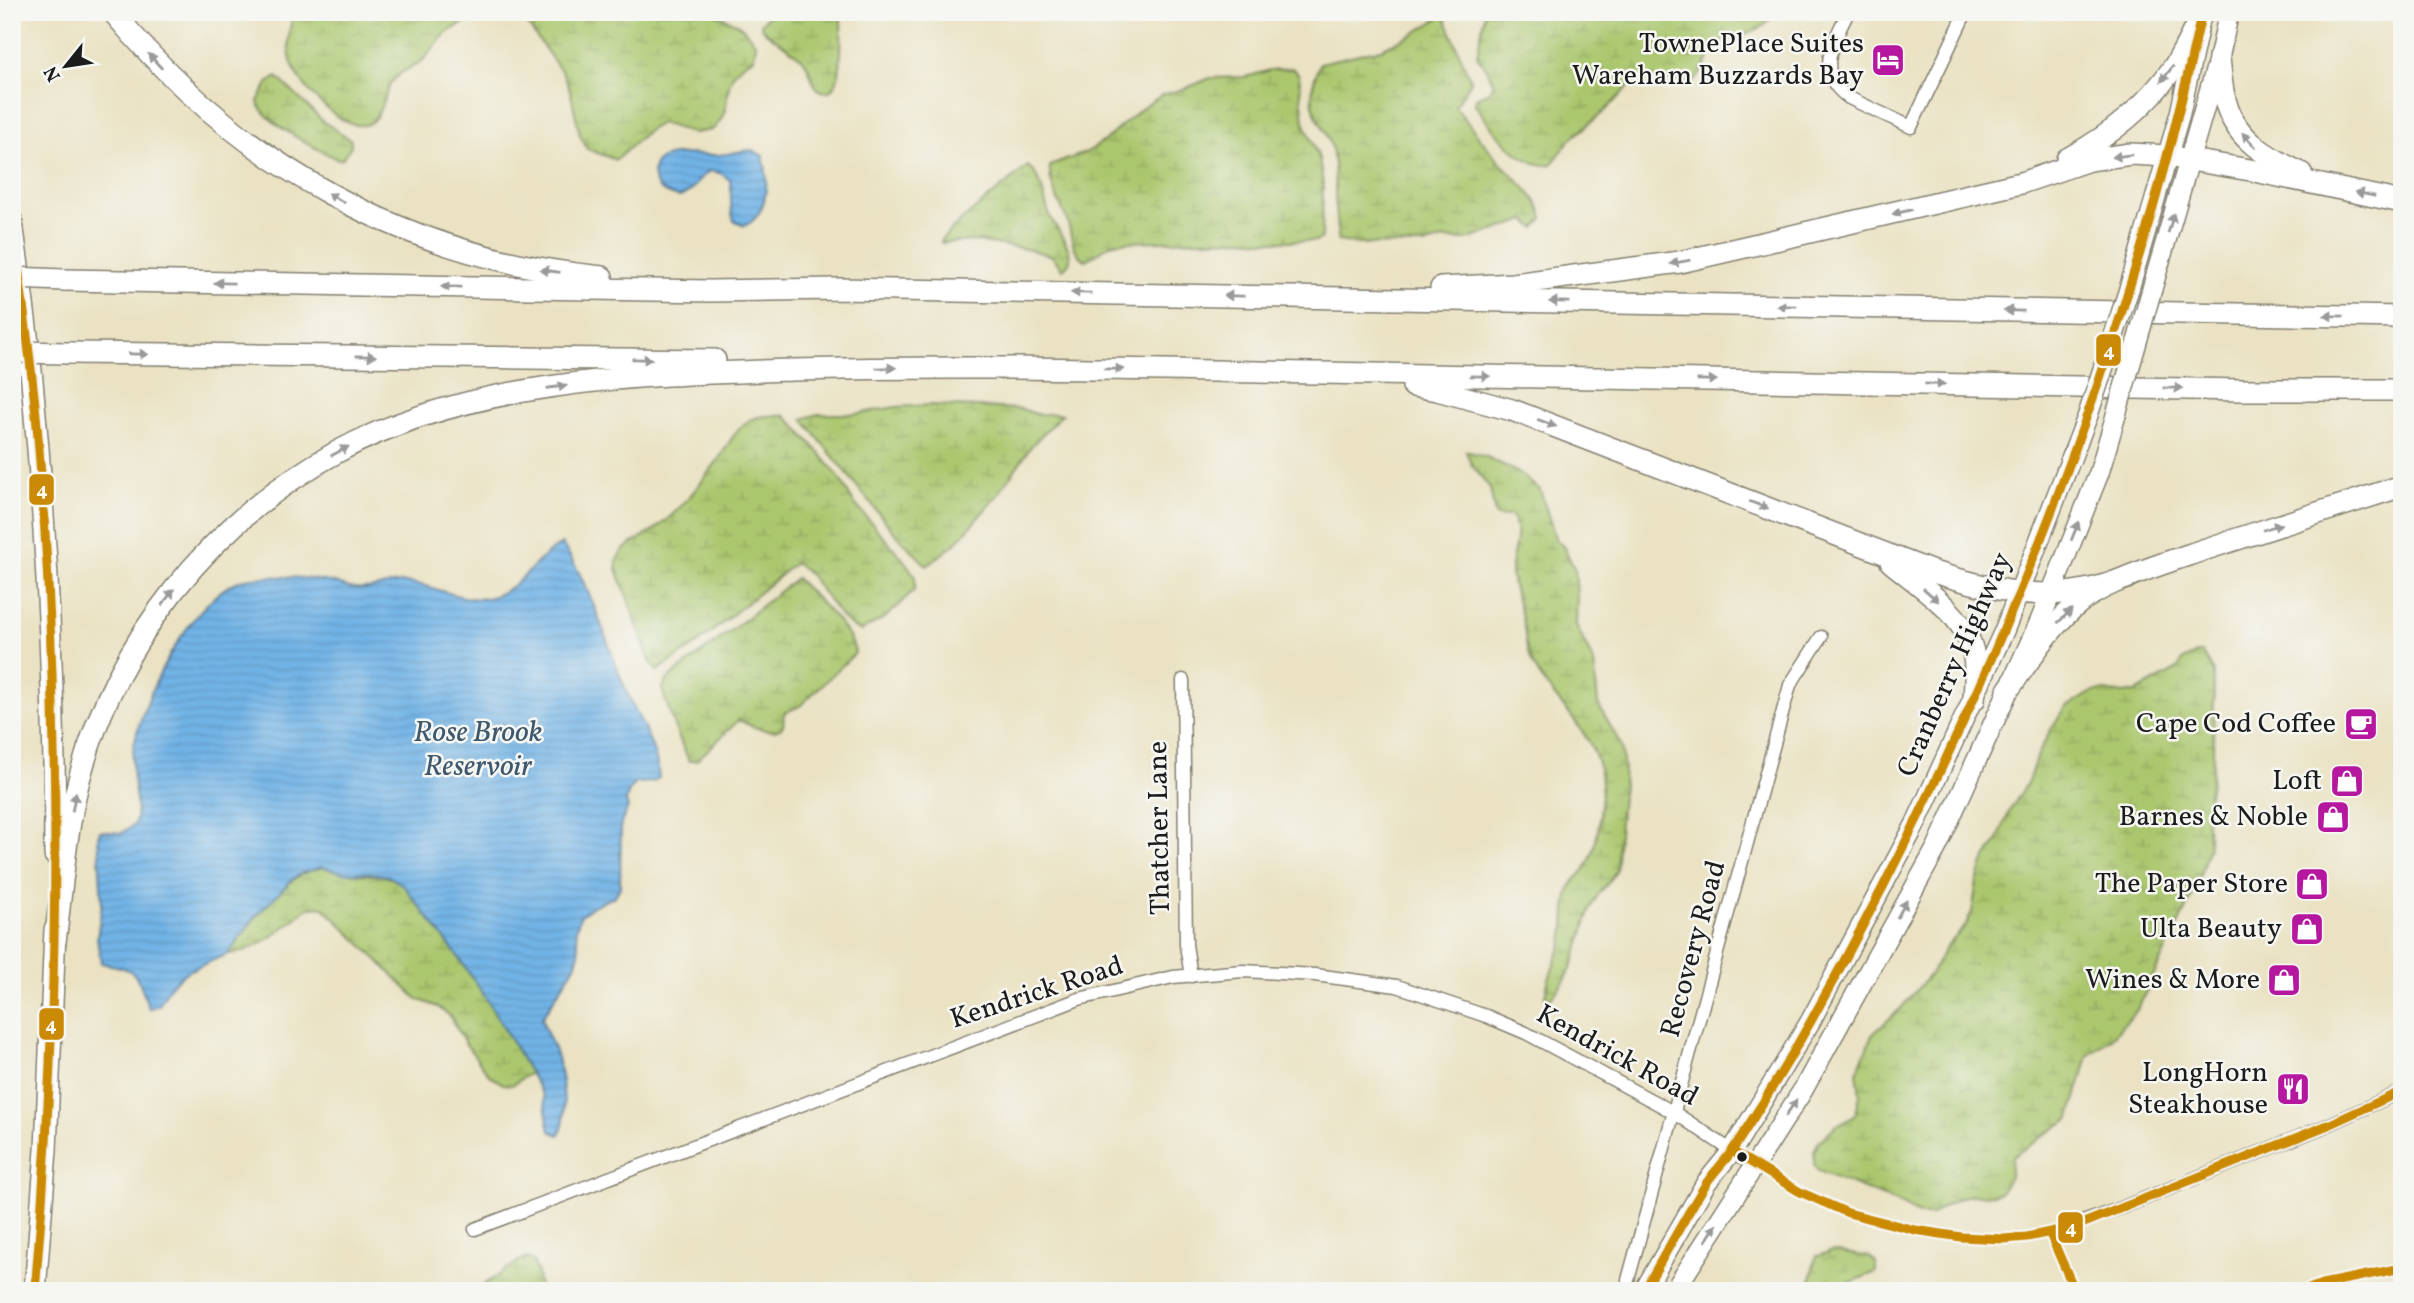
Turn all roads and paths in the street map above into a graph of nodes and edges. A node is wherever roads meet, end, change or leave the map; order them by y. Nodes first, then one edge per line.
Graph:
1 (114, 12) edge
2 (1848, 12) edge
3 (1966, 12) edge
4 (2229, 12) edge
5 (2202, 14) edge
6 (2219, 58) junction
7 (2167, 156) junction
8 (2189, 160) junction
9 (2021, 183) junction
10 (2329, 185) junction
11 (2402, 202) edge
12 (12, 222) edge
13 (12, 278) edge
14 (838, 289) junction
15 (1285, 296) junction
16 (2402, 317) edge
17 (12, 352) edge
18 (818, 370) junction
19 (1314, 373) junction
20 (2402, 390) edge
21 (2402, 486) edge
22 (1878, 551) junction
23 (2127, 578) junction
24 (2018, 593) junction
25 (2050, 594) junction
26 (1821, 637) dead end
27 (1183, 680) dead end
28 (2008, 690) junction
29 (1974, 700) junction
30 (55, 942) junction
31 (1191, 976) junction
32 (2402, 1091) edge
33 (1675, 1113) junction
34 (1732, 1151) junction
35 (1753, 1165) junction
36 (475, 1229) dead end
37 (2050, 1234) dead end
38 (1636, 1285) edge
39 (35, 1291) edge
40 (1674, 1291) edge

14 -> 1 highway
2 - 3 street
4 - 6 main road, Cranberry Highway
5 - 7 main road, Cranberry Highway
5 -> 9 highway
6 - 8 main road, Cranberry Highway
10 -> 6 highway
7 - 8 highway
7 -> 9 highway
7 - 24 main road, Cranberry Highway, bridge
8 - 10 highway
25 -> 8 main road, Cranberry Highway, bridge
9 -> 15 highway
11 -> 10 highway
12 - 30 highway
14 -> 13 highway, bridge
15 -> 14 highway
16 -> 15 highway
17 -> 18 highway, bridge
18 -> 19 highway
30 -> 18 highway
19 -> 20 highway
19 -> 22 highway
23 -> 21 highway
22 - 24 highway
22 -> 29 highway
23 - 25 highway
28 -> 23 highway
24 - 25 highway
24 - 29 main road, Cranberry Highway
25 - 28 main road, Cranberry Highway
26 - 33 street, Recovery Road
27 - 31 street, Thatcher Lane
35 -> 28 main road, Cranberry Highway
29 - 34 main road, Cranberry Highway
30 - 39 highway
31 - 33 street, Kendrick Road
31 - 36 street, Kendrick Road
32 - 37 street
33 - 34 street, Kendrick Road
33 - 38 street, Recovery Road
34 - 35 street, Kendrick Road
34 - 38 main road, Cranberry Highway
40 -> 35 main road, Cranberry Highway

